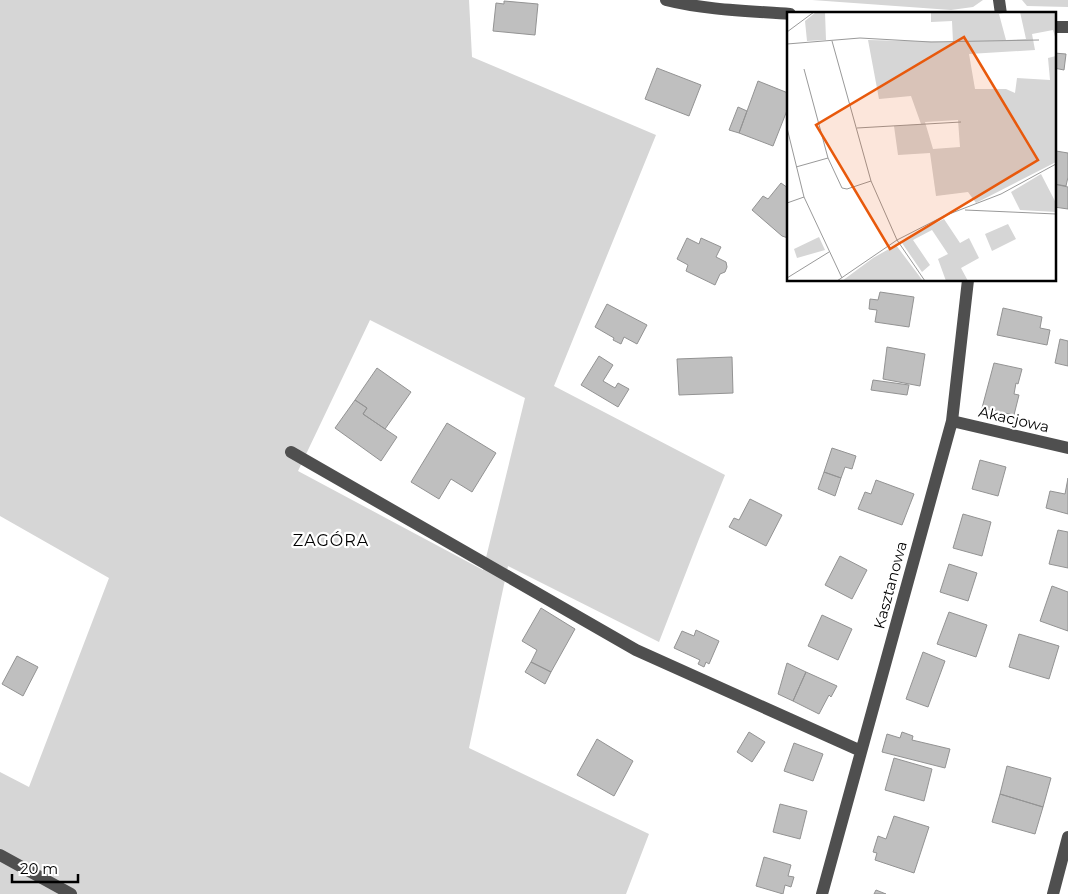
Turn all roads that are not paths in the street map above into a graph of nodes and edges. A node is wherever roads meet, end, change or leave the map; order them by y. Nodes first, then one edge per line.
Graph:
1 (666, 0) edge
2 (787, 14) edge
3 (968, 281) edge
4 (952, 421) junction
5 (1068, 448) edge
6 (290, 452) dead end
7 (861, 751) junction
8 (1068, 837) edge
9 (0, 855) edge
10 (72, 894) edge
11 (822, 894) edge
12 (1053, 894) edge

1 - 2 street
3 - 4 street, Kasztanowa
4 - 5 street, Akacjowa
4 - 7 street, Kasztanowa
6 - 7 street
7 - 11 street, Kasztanowa
8 - 12 street
9 - 10 street

